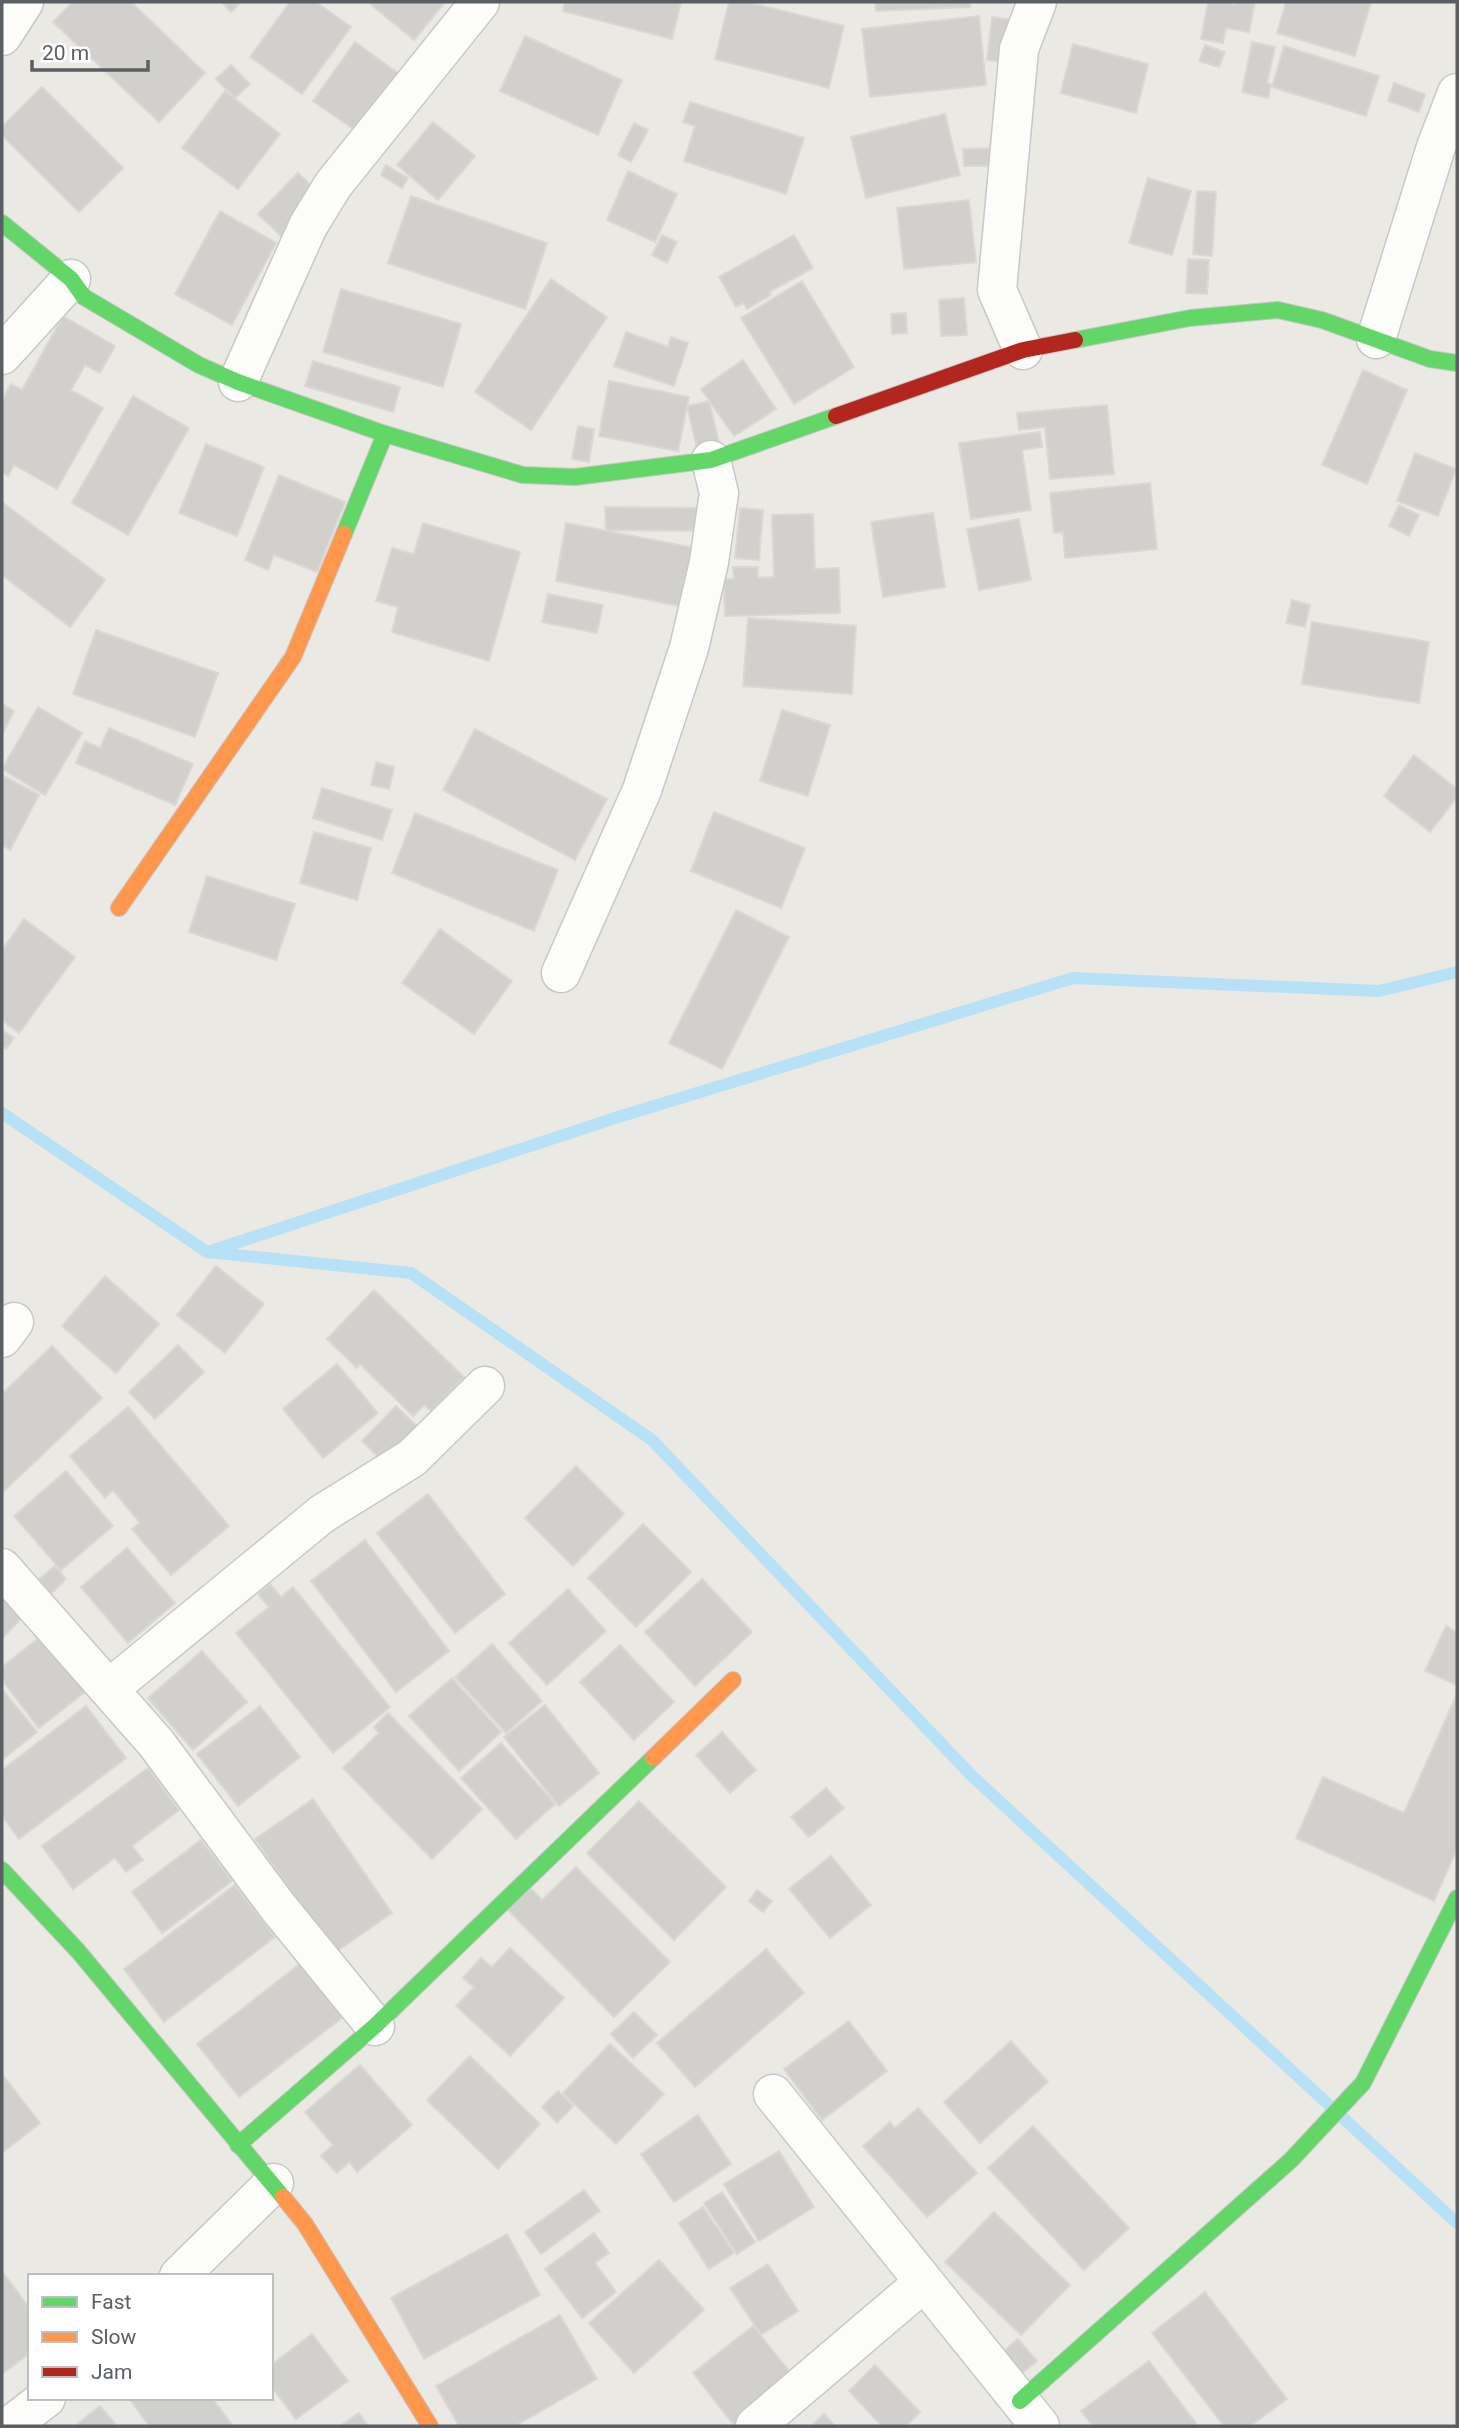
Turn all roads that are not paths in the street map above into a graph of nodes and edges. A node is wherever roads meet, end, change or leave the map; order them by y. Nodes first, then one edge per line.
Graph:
1 (24, 2) edge
2 (480, 2) edge
3 (1037, 2) edge
4 (2, 36) edge
5 (1457, 93) edge
6 (2, 223) edge
7 (71, 279) junction
8 (1376, 339) junction
9 (1023, 350) junction
10 (2, 355) edge
11 (1457, 363) edge
12 (238, 382) junction
13 (385, 434) junction
14 (711, 460) junction
15 (119, 908) dead end
16 (561, 973) dead end
17 (485, 1386) dead end
18 (2, 1568) edge
19 (733, 1680) dead end
20 (110, 1688) junction
21 (5, 1879) edge
22 (1457, 1898) edge
23 (375, 2026) junction
24 (773, 2094) dead end
25 (238, 2145) junction
26 (274, 2183) junction
27 (181, 2274) edge
28 (923, 2283) junction
29 (43, 2400) edge
30 (1030, 2414) edge
31 (10, 2426) edge
32 (430, 2426) edge
33 (755, 2426) edge

1 - 4 street
2 - 12 street
3 - 9 street
5 - 8 street
6 - 7 street
7 - 10 street
7 - 12 street
8 - 9 street
8 - 11 street
9 - 14 street
12 - 13 street
13 - 14 street
13 - 15 street
14 - 16 street
17 - 20 street
18 - 20 street
19 - 23 street
20 - 23 street
21 - 25 street
22 - 30 street
23 - 25 street
24 - 28 street
25 - 26 street
26 - 27 street
26 - 32 street
28 - 30 street
28 - 33 street
29 - 31 street

